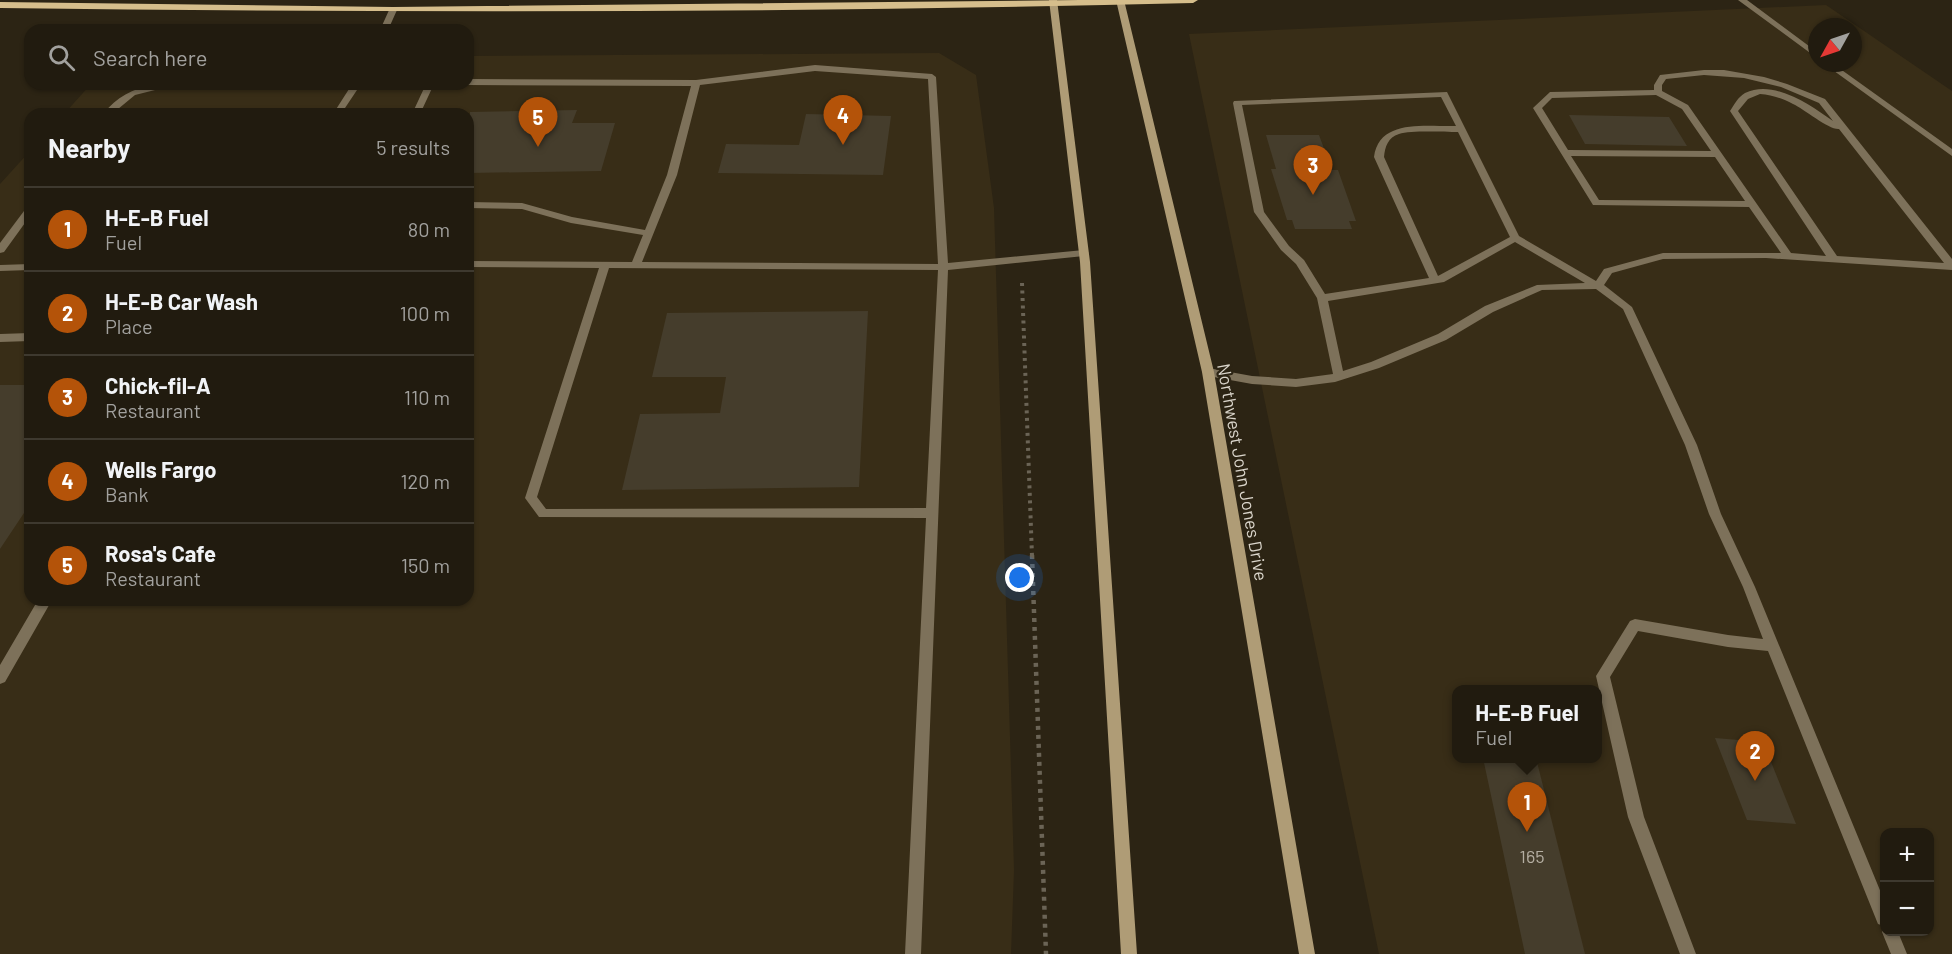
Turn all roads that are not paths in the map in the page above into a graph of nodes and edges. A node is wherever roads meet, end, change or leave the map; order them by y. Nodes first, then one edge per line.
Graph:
1 (1193, 0) edge
2 (1742, 0) edge
3 (1120, 1) edge
4 (1053, 2) edge
5 (0, 5) edge
6 (393, 10) junction
7 (387, 24) edge
8 (1808, 49) edge
9 (1840, 72) edge
10 (474, 82) edge
11 (696, 83) junction
12 (136, 90) edge
13 (353, 90) edge
14 (427, 90) edge
15 (1658, 92) junction
16 (112, 108) edge
17 (341, 108) edge
18 (419, 108) edge
19 (1461, 129) junction
20 (1845, 132) junction
21 (1565, 153) junction
22 (1952, 153) edge
23 (1718, 154) junction
24 (1752, 204) junction
25 (474, 205) edge
26 (24, 217) edge
27 (647, 233) junction
28 (1515, 238) junction
29 (0, 250) edge
30 (1084, 254) junction
31 (1788, 256) junction
32 (1833, 258) junction
33 (474, 264) edge
34 (605, 266) junction
35 (635, 266) junction
36 (24, 267) edge
37 (943, 267) junction
38 (1952, 267) edge
39 (0, 268) edge
40 (1434, 280) junction
41 (1598, 286) junction
42 (1322, 298) junction
43 (24, 337) edge
44 (0, 338) edge
45 (1208, 372) junction
46 (1339, 377) junction
47 (933, 513) junction
48 (42, 606) edge
49 (1773, 646) junction
50 (0, 678) edge
51 (1880, 908) edge
52 (1892, 936) edge
53 (913, 954) edge
54 (1129, 954) edge
55 (1307, 954) edge
56 (1688, 954) edge
57 (1899, 954) edge

1 - 3 main road
2 - 8 lane
3 - 4 main road
3 - 45 main road, Northwest John Jones Drive
4 - 6 main road
4 - 30 main road
5 - 6 main road
6 - 7 lane
9 - 22 lane
10 - 11 lane
11 - 27 lane
11 - 37 lane
12 - 16 lane
13 - 17 lane
14 - 18 lane
15 - 20 lane
15 - 21 lane
15 - 23 lane
19 - 28 lane
19 - 40 lane
19 - 42 lane
20 - 32 lane
20 - 38 lane
21 - 23 lane
21 - 24 lane
23 - 24 lane
24 - 31 lane
25 - 27 lane
26 - 29 lane
27 - 35 lane
28 - 40 lane
28 - 41 lane
30 - 37 lane
30 - 54 main road
31 - 32 lane
31 - 41 lane
32 - 38 lane
33 - 34 lane
34 - 35 lane
34 - 47 lane
35 - 37 lane
36 - 39 lane
37 - 47 lane
40 - 42 lane
41 - 46 lane
41 - 49 lane
42 - 46 lane
43 - 44 lane
45 - 46 lane
45 - 55 main road, Northwest John Jones Drive
47 - 53 lane
48 - 50 lane
49 - 51 lane
49 - 56 lane
52 - 57 lane

